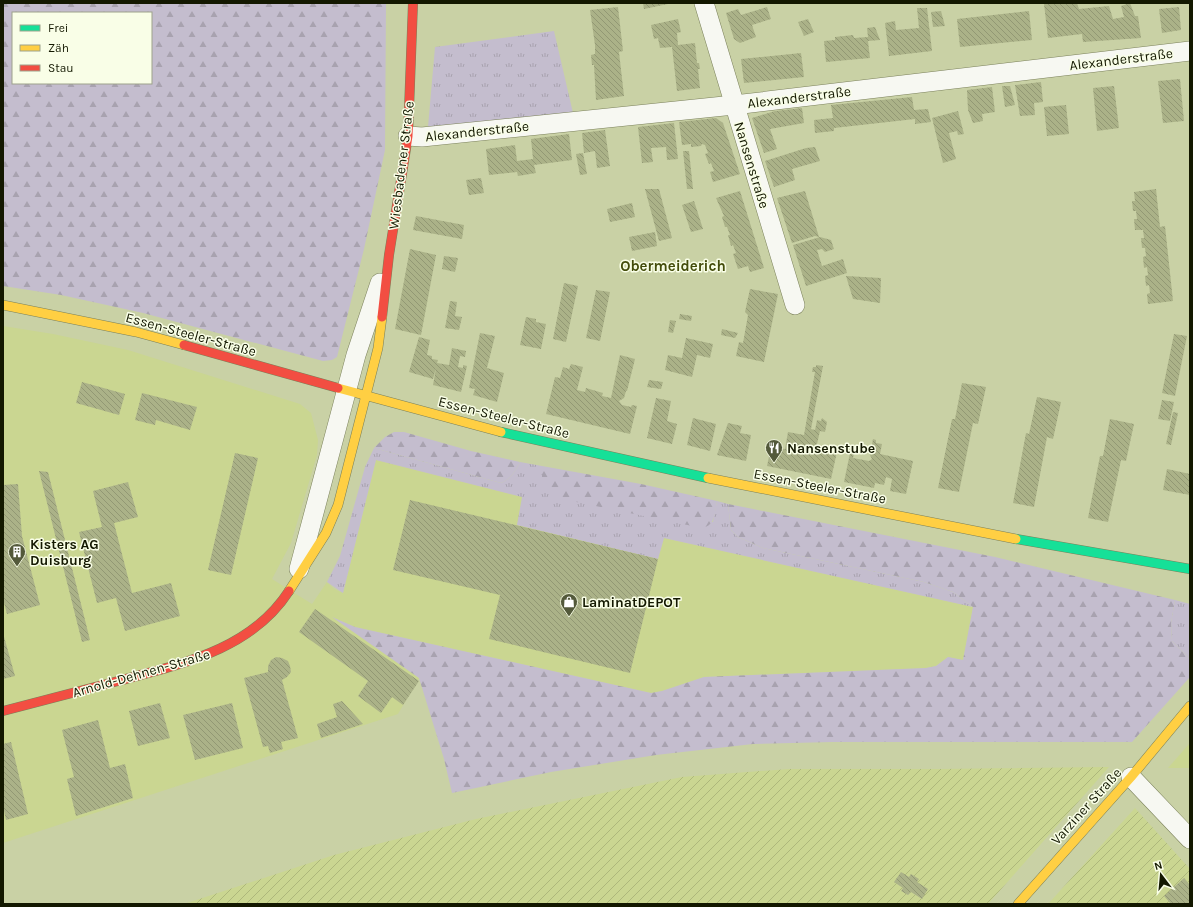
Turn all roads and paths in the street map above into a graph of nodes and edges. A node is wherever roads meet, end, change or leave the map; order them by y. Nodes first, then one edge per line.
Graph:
1 (413, 3) edge
2 (704, 3) edge
3 (1190, 51) edge
4 (734, 105) junction
5 (408, 136) junction
6 (389, 255) junction
7 (3, 305) edge
8 (795, 305) dead end
9 (346, 392) junction
10 (366, 397) junction
11 (1003, 537) junction
12 (1115, 566) dead end
13 (1190, 569) edge
14 (297, 576) junction
15 (1190, 706) edge
16 (3, 711) edge
17 (1190, 711) edge
18 (1175, 726) junction
19 (1131, 776) junction
20 (1190, 839) edge
21 (1018, 904) edge

1 - 5 main road, Wiesbadener Straße
2 - 4 street, Nansenstraße
3 - 4 street, Alexanderstraße
4 - 5 street, Alexanderstraße
4 - 8 street, Nansenstraße
5 - 6 main road, Wiesbadener Straße
6 - 9 street, Wiesbadener Straße
6 - 10 main road, Wiesbadener Straße
7 - 9 main road, Essen-Steeler-Straße
9 - 10 main road, Essen-Steeler-Straße
9 - 14 street, Arnold-Dehnen-Straße
10 - 11 main road, Essen-Steeler-Straße
10 - 14 main road, Arnold-Dehnen-Straße
11 - 12 main road, Essen-Steeler-Straße
11 - 13 main road, Essen-Steeler-Straße
14 - 16 main road, Arnold-Dehnen-Straße
15 - 18 main road, Varziner Straße
17 - 18 main road, Varziner Straße
18 - 19 main road, Varziner Straße
19 - 20 street
19 - 21 main road, Varziner Straße

